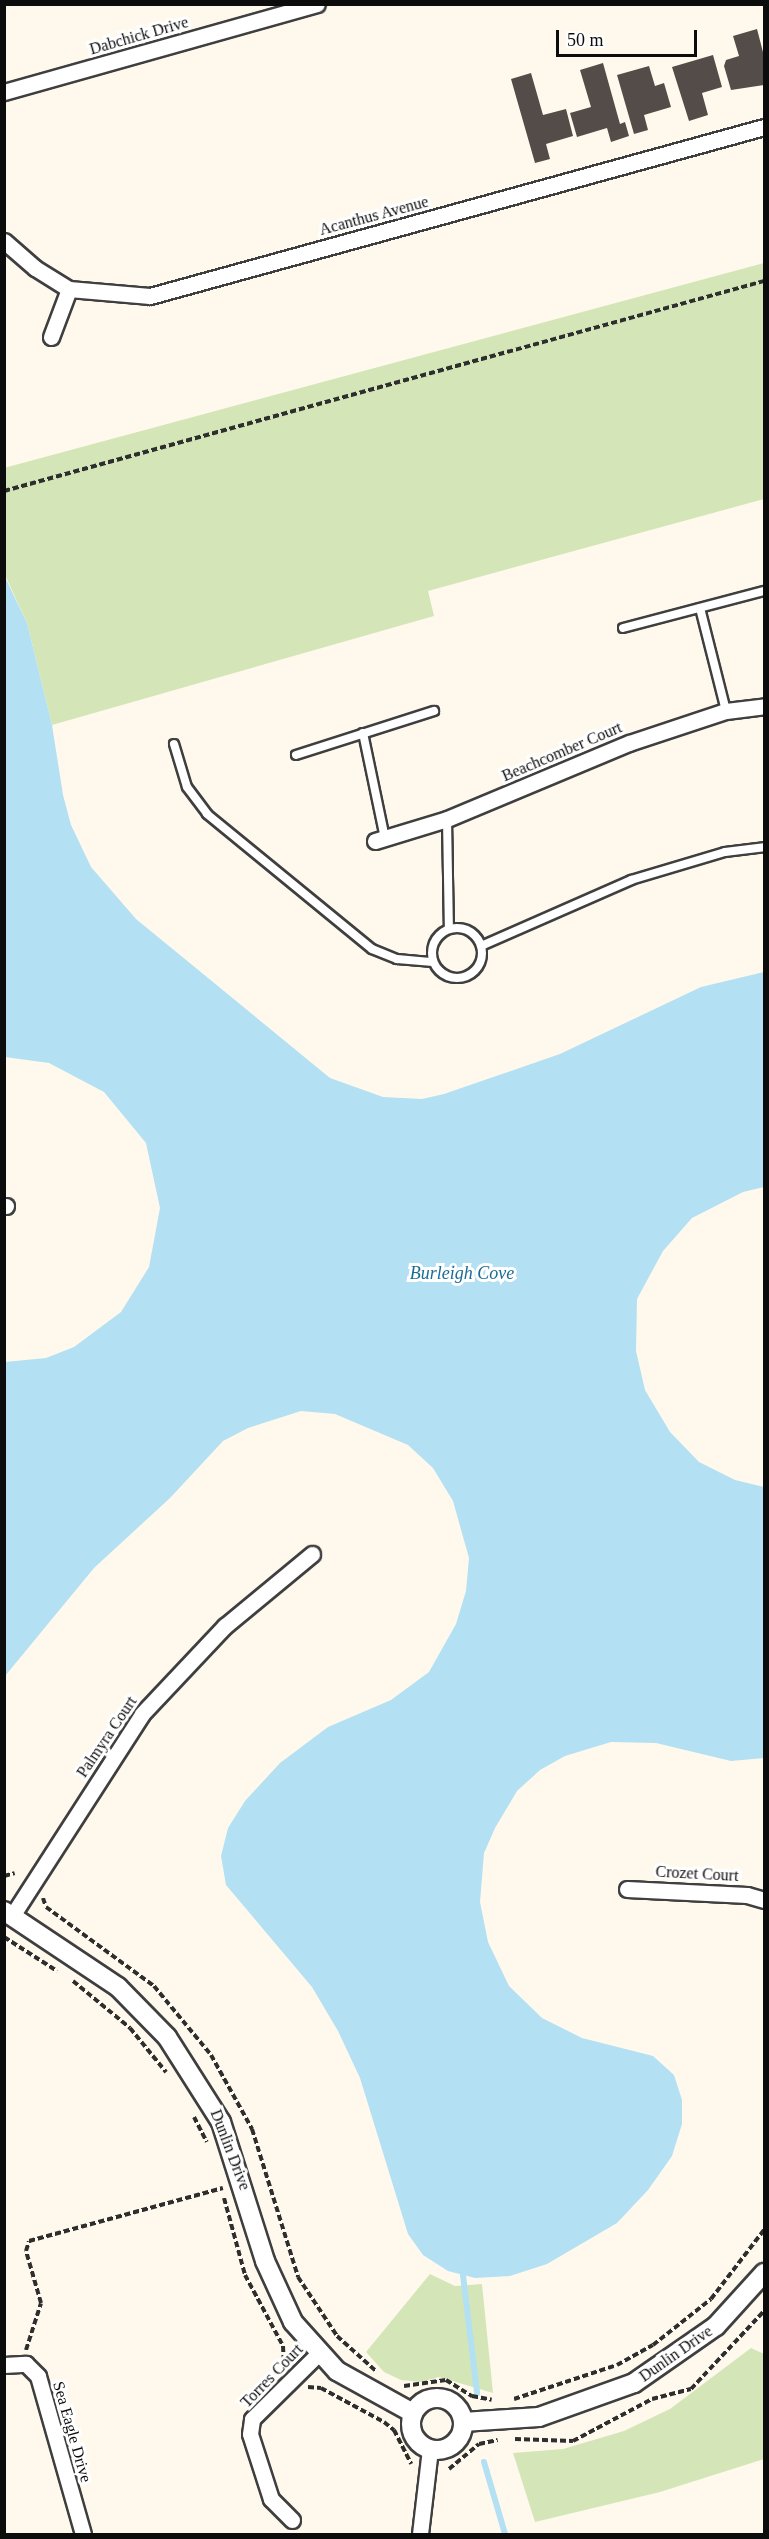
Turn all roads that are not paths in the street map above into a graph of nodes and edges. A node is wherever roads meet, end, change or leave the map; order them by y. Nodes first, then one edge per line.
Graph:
1 (317, 4) edge
2 (4, 92) edge
3 (765, 127) edge
4 (4, 241) edge
5 (69, 289) junction
6 (51, 337) dead end
7 (765, 591) edge
8 (700, 608) junction
9 (623, 628) dead end
10 (765, 706) edge
11 (434, 711) dead end
12 (726, 711) junction
13 (363, 733) junction
14 (174, 744) dead end
15 (296, 755) dead end
16 (447, 819) junction
17 (380, 839) joint
18 (765, 847) edge
19 (449, 929) junction
20 (481, 946) junction
21 (433, 962) junction
22 (312, 1554) dead end
23 (627, 1889) dead end
24 (765, 1900) edge
25 (8, 1913) edge
26 (765, 2273) edge
27 (319, 2353) junction
28 (4, 2365) edge
29 (413, 2413) junction
30 (463, 2422) junction
31 (430, 2449) junction
32 (292, 2520) dead end
33 (83, 2535) edge
34 (420, 2535) edge

1 - 2 street, Dabchick Drive
3 - 5 street, Acanthus Avenue
4 - 5 street, Acanthus Avenue
5 - 6 street
7 - 8 lane
8 - 9 lane
8 - 12 lane
10 - 12 street, Beachcomber Court
11 - 13 lane
12 - 16 street, Beachcomber Court
13 - 15 lane
13 - 17 lane
14 - 21 lane
16 - 17 street, Beachcomber Court
16 - 19 lane
18 - 20 lane
19 - 20 lane
19 - 21 lane
20 - 21 lane
22 - 25 street, Palmyra Court
23 - 24 street, Crozet Court
25 - 27 street, Dunlin Drive
26 - 30 street, Dunlin Drive
27 - 29 street, Dunlin Drive
27 - 32 street, Torres Court
28 - 33 street, Sea Eagle Drive
29 - 30 street
29 - 31 street
30 - 31 street
31 - 34 street

